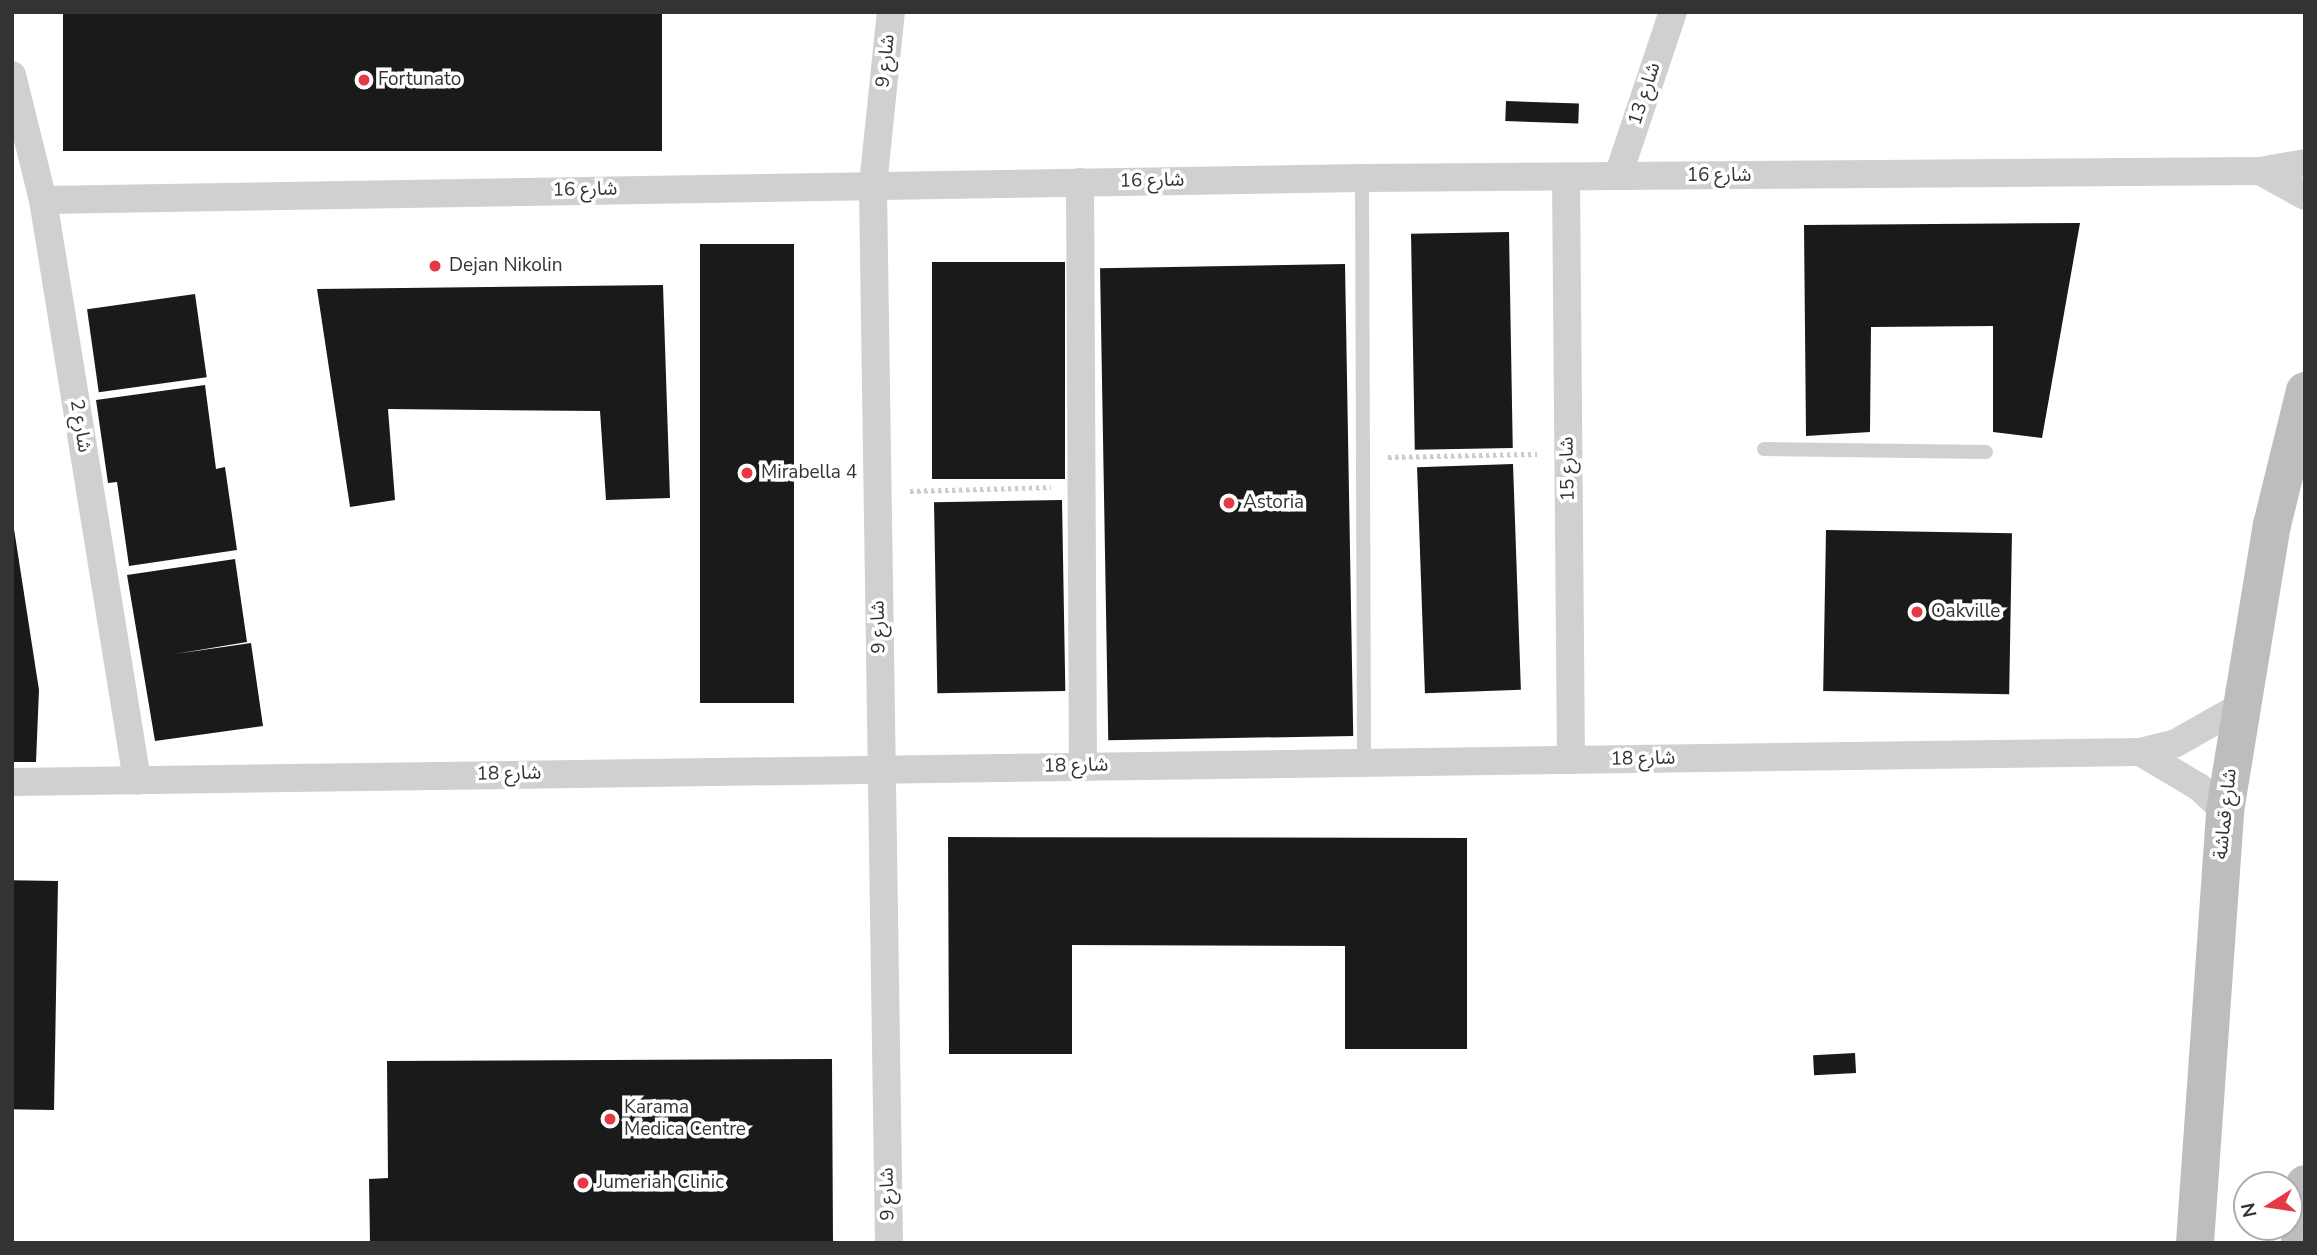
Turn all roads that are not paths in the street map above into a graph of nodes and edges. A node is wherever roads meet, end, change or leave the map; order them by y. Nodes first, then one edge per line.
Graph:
1 (891, 12) edge
2 (1673, 12) edge
3 (12, 75) edge
4 (2305, 163) edge
5 (2260, 171) junction
6 (1618, 176) junction
7 (1566, 177) junction
8 (1362, 178) junction
9 (1080, 182) junction
10 (873, 185) junction
11 (2305, 197) edge
12 (43, 200) junction
13 (2305, 391) edge
14 (1764, 449) dead end
15 (1986, 452) dead end
16 (2241, 706) junction
17 (2140, 752) junction
18 (1571, 760) junction
19 (1364, 763) junction
20 (1083, 766) junction
21 (881, 767) junction
22 (137, 780) junction
23 (12, 782) edge
24 (2225, 811) junction
25 (2305, 1184) edge
26 (2196, 1198) junction
27 (889, 1243) edge
28 (2174, 1243) edge
29 (2195, 1243) edge
30 (2300, 1243) edge

1 - 10 street, شارع 9
2 - 6 street, شارع 13
3 - 12 street, شارع 2
4 - 5 street, شارع 16
5 - 6 street, شارع 16
5 - 11 street
6 - 7 street, شارع 16
7 - 8 street, شارع 16
7 - 18 street, شارع 15
8 - 9 street, شارع 16
8 - 19 lane
9 - 10 street, شارع 16
9 - 20 street
10 - 12 street, شارع 16
10 - 21 street, شارع 9
12 - 22 street, شارع 2
13 - 16 street, شارع قماشة
14 - 15 lane
16 - 17 street, شارع 18
16 - 24 street, شارع قماشة
17 - 18 street, شارع 18
17 - 24 street
18 - 19 street, شارع 18
19 - 20 street, شارع 18
20 - 21 street, شارع 18
21 - 22 street, شارع 18
21 - 27 street, شارع 9
22 - 23 street, شارع 18
24 - 26 street, شارع قماشة
25 - 30 street
26 - 28 street
26 - 29 street, شارع قماشة

